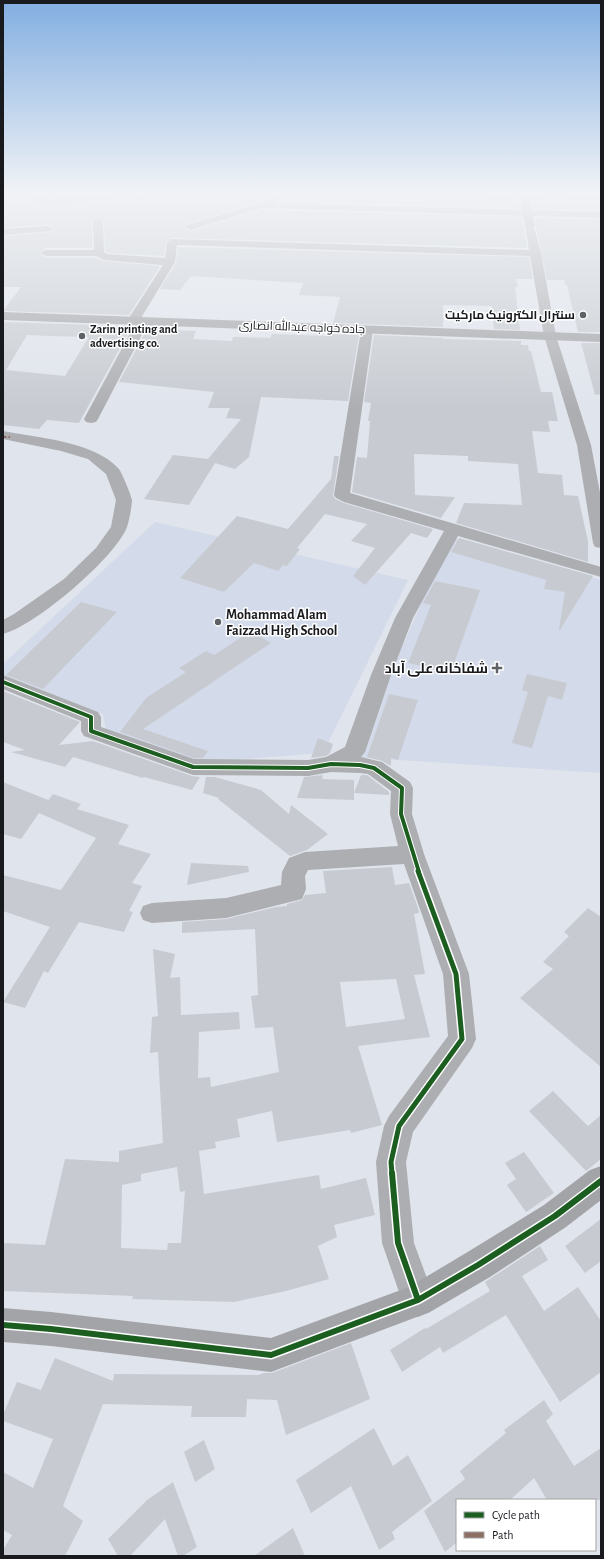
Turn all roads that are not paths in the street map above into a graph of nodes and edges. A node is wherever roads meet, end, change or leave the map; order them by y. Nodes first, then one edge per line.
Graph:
1 (169, 265) edge
2 (538, 265) edge
3 (3, 316) edge
4 (138, 321) junction
5 (367, 330) junction
6 (550, 336) junction
7 (601, 338) edge
8 (92, 419) dead end
9 (3, 435) edge
10 (453, 530) junction
11 (601, 543) edge
12 (601, 572) edge
13 (3, 628) edge
14 (3, 682) edge
15 (331, 764) junction
16 (412, 854) junction
17 (152, 913) dead end
18 (601, 1181) edge
19 (418, 1300) junction
20 (3, 1325) edge

1 - 4 street
2 - 6 street
3 - 4 main road, جاده خواجه عبدالله انصاری
4 - 5 main road, جاده خواجه عبدالله انصاری
4 - 8 street
5 - 6 main road, جاده خواجه عبدالله انصاری
5 - 10 street
6 - 7 main road, جاده خواجه عبدالله انصاری
6 - 11 street
9 - 13 street
10 - 12 street
10 - 15 street
14 - 15 street
15 - 16 street
16 - 17 street
16 - 19 street
18 - 19 main road
19 - 20 main road

